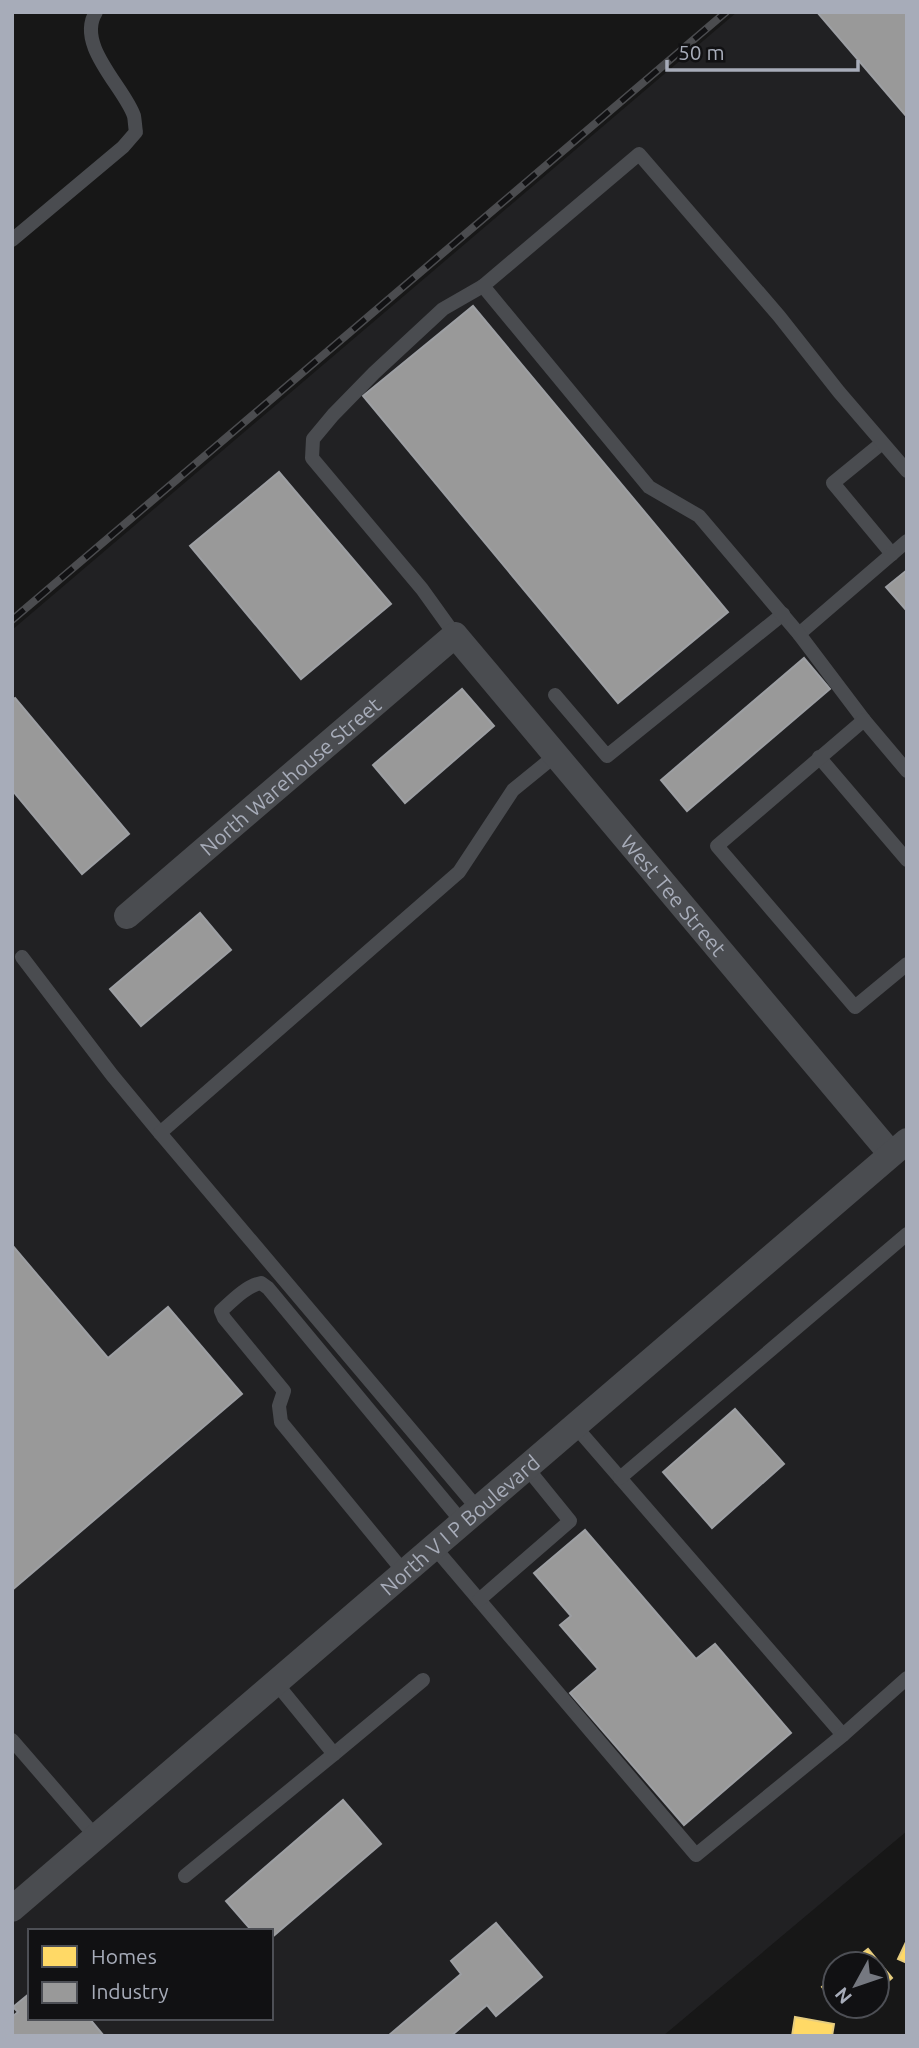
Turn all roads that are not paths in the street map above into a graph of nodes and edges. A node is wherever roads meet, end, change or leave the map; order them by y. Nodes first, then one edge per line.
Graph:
1 (96, 12) edge
2 (12, 240) edge
3 (483, 286) junction
4 (882, 443) junction
5 (907, 471) edge
6 (907, 541) edge
7 (892, 554) junction
8 (783, 614) junction
9 (799, 634) junction
10 (455, 635) junction
11 (555, 695) dead end
12 (864, 720) junction
13 (556, 755) junction
14 (819, 757) junction
15 (907, 771) edge
16 (907, 860) edge
17 (127, 916) dead end
18 (22, 957) dead end
19 (907, 964) edge
20 (160, 1133) junction
21 (899, 1148) edge
22 (907, 1234) edge
23 (575, 1426) junction
24 (527, 1468) junction
25 (621, 1478) junction
26 (470, 1516) junction
27 (434, 1547) junction
28 (404, 1572) junction
29 (479, 1600) junction
30 (907, 1678) edge
31 (423, 1681) dead end
32 (276, 1683) junction
33 (843, 1735) junction
34 (12, 1740) edge
35 (334, 1755) junction
36 (96, 1837) junction
37 (185, 1875) dead end
38 (12, 1909) edge

1 - 2 lane
3 - 4 lane
3 - 8 lane
3 - 10 lane
4 - 5 lane
4 - 7 lane
6 - 7 lane
7 - 9 lane
8 - 9 lane
8 - 11 lane
9 - 12 lane
10 - 13 street, West Tee Street
10 - 17 street, North Warehouse Street
12 - 14 lane
12 - 15 lane
13 - 20 lane
13 - 21 street, West Tee Street
14 - 16 lane
14 - 19 lane
18 - 20 lane
20 - 26 lane
21 - 23 street, North V I P Boulevard
22 - 25 lane
23 - 24 street, North V I P Boulevard
23 - 25 lane
24 - 26 street, North V I P Boulevard
24 - 29 lane
25 - 33 lane
26 - 27 street, North V I P Boulevard
26 - 28 lane
27 - 28 street, North V I P Boulevard
27 - 29 lane
28 - 32 street, North V I P Boulevard
29 - 33 lane
30 - 33 lane
31 - 35 lane
32 - 35 lane
32 - 36 street, North V I P Boulevard
34 - 36 lane
35 - 37 lane
36 - 38 street, North V I P Boulevard

